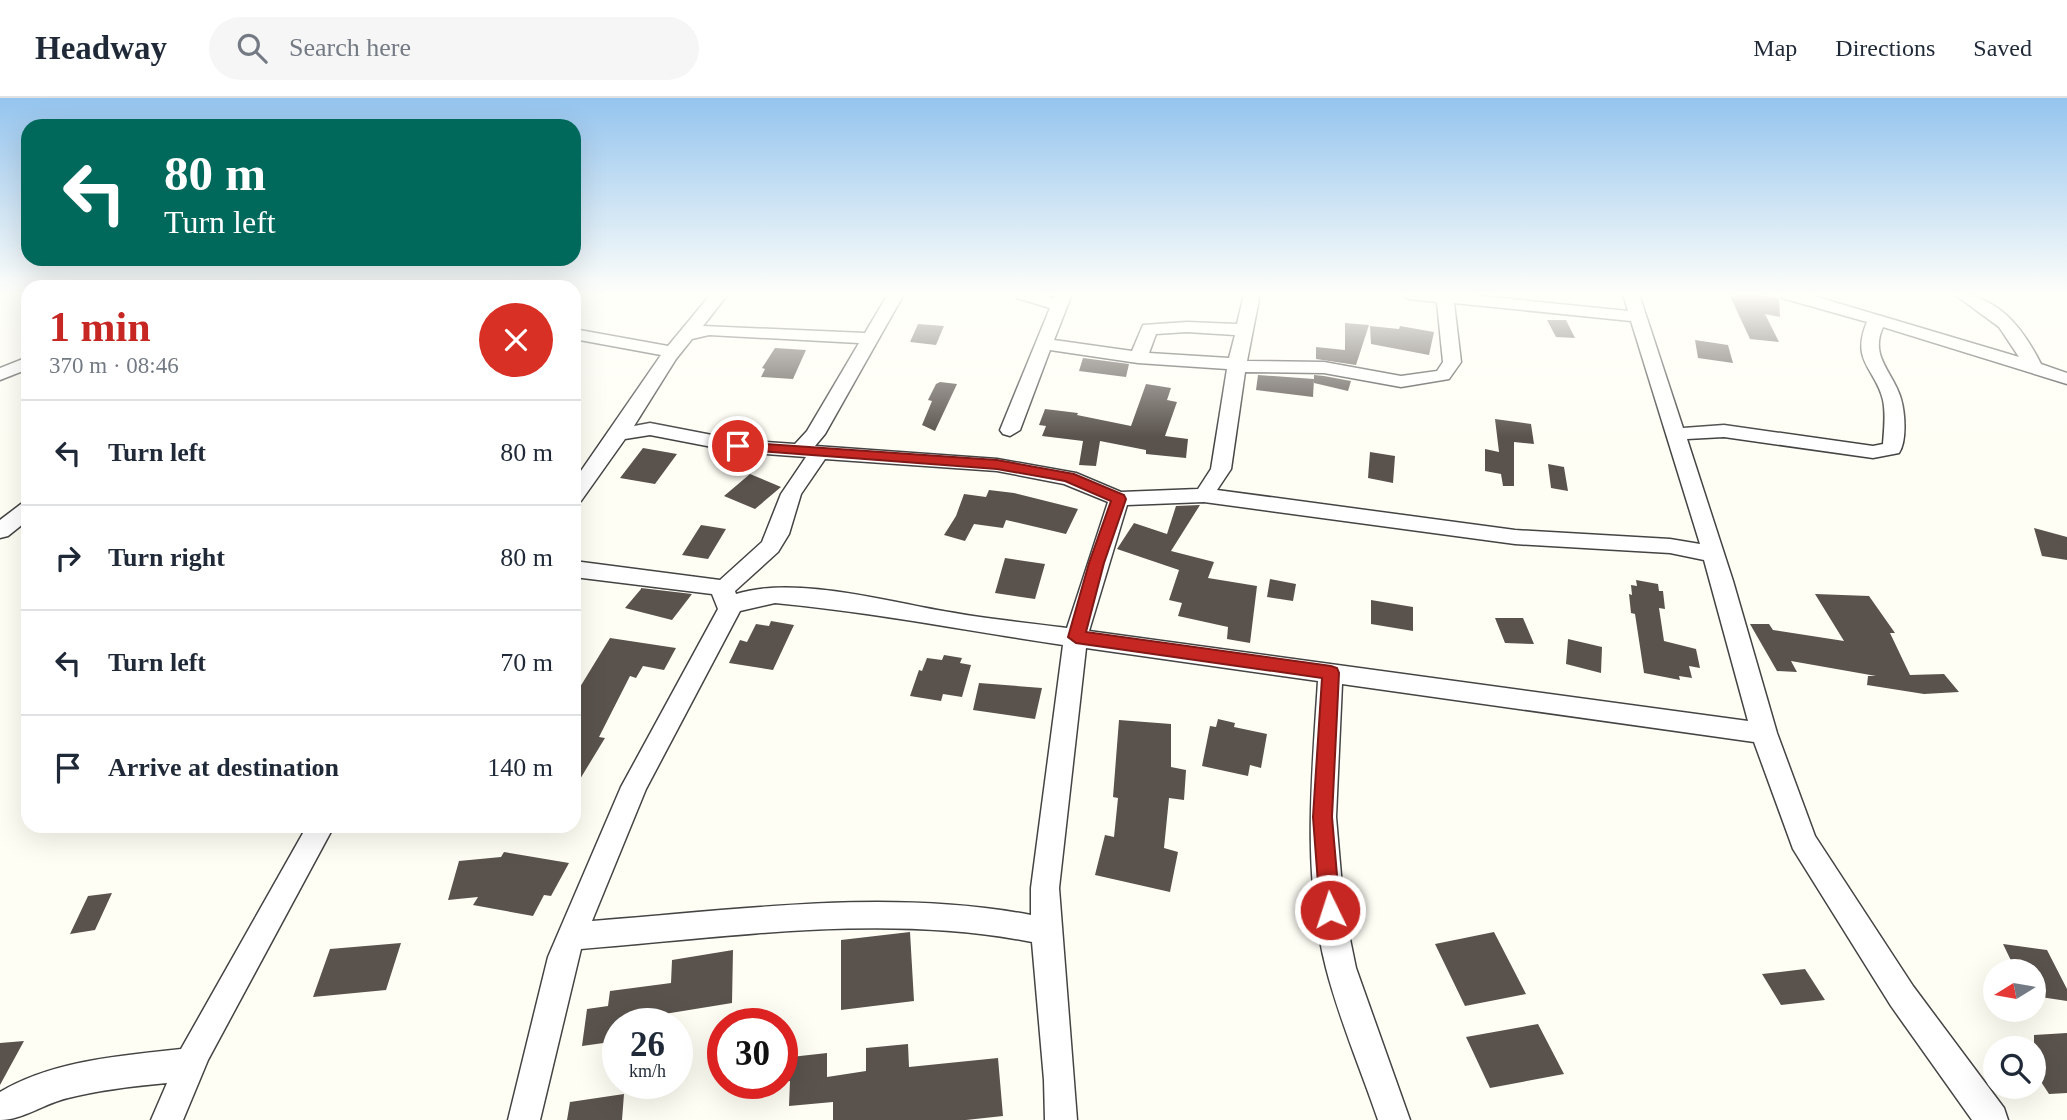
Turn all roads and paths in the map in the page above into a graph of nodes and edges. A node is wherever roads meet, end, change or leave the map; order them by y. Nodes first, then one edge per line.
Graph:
1 (616, 342) edge
2 (680, 342) edge
3 (868, 342) edge
4 (1144, 342) edge
5 (1242, 342) edge
6 (1450, 342) edge
7 (1646, 342) edge
8 (1871, 342) edge
9 (1949, 342) edge
10 (2021, 342) edge
11 (1043, 344) joint
12 (672, 352) junction
13 (1138, 358) junction
14 (1237, 365) junction
15 (21, 366) edge
16 (2032, 367) junction
17 (0, 377) edge
18 (21, 377) edge
19 (2067, 379) edge
20 (1010, 430) dead end
21 (619, 434) junction
22 (1675, 434) junction
23 (809, 452) junction
24 (581, 486) edge
25 (1204, 495) junction
26 (1119, 499) junction
27 (21, 514) edge
28 (0, 531) edge
29 (1714, 554) junction
30 (581, 570) edge
31 (725, 598) junction
32 (1076, 637) junction
33 (1331, 673) junction
34 (1764, 733) junction
35 (317, 833) edge
36 (1046, 931) junction
37 (572, 936) junction
38 (191, 1064) junction
39 (0, 1110) edge
40 (167, 1120) edge
41 (524, 1120) edge
42 (1060, 1120) edge
43 (1394, 1120) edge
44 (1992, 1120) edge

1 - 12 street
2 - 12 street
3 - 23 street
4 - 13 street
5 - 14 street
6 - 14 street
7 - 22 street
8 - 22 street
9 - 16 street
10 - 16 street
11 - 13 street
11 - 20 street
12 - 21 street
13 - 14 street
14 - 25 street
15 - 17 street
16 - 19 street
17 - 18 street
21 - 23 street
21 - 24 street
22 - 29 street
23 - 26 street
23 - 31 street
25 - 26 street
25 - 29 street
26 - 32 street
27 - 28 street
29 - 34 street
30 - 31 street
31 - 32 street
31 - 37 street
32 - 33 street
32 - 36 street
33 - 34 street
33 - 43 street
34 - 44 street
35 - 38 street
36 - 37 street
36 - 42 street
37 - 41 street
38 - 39 street
38 - 40 street

